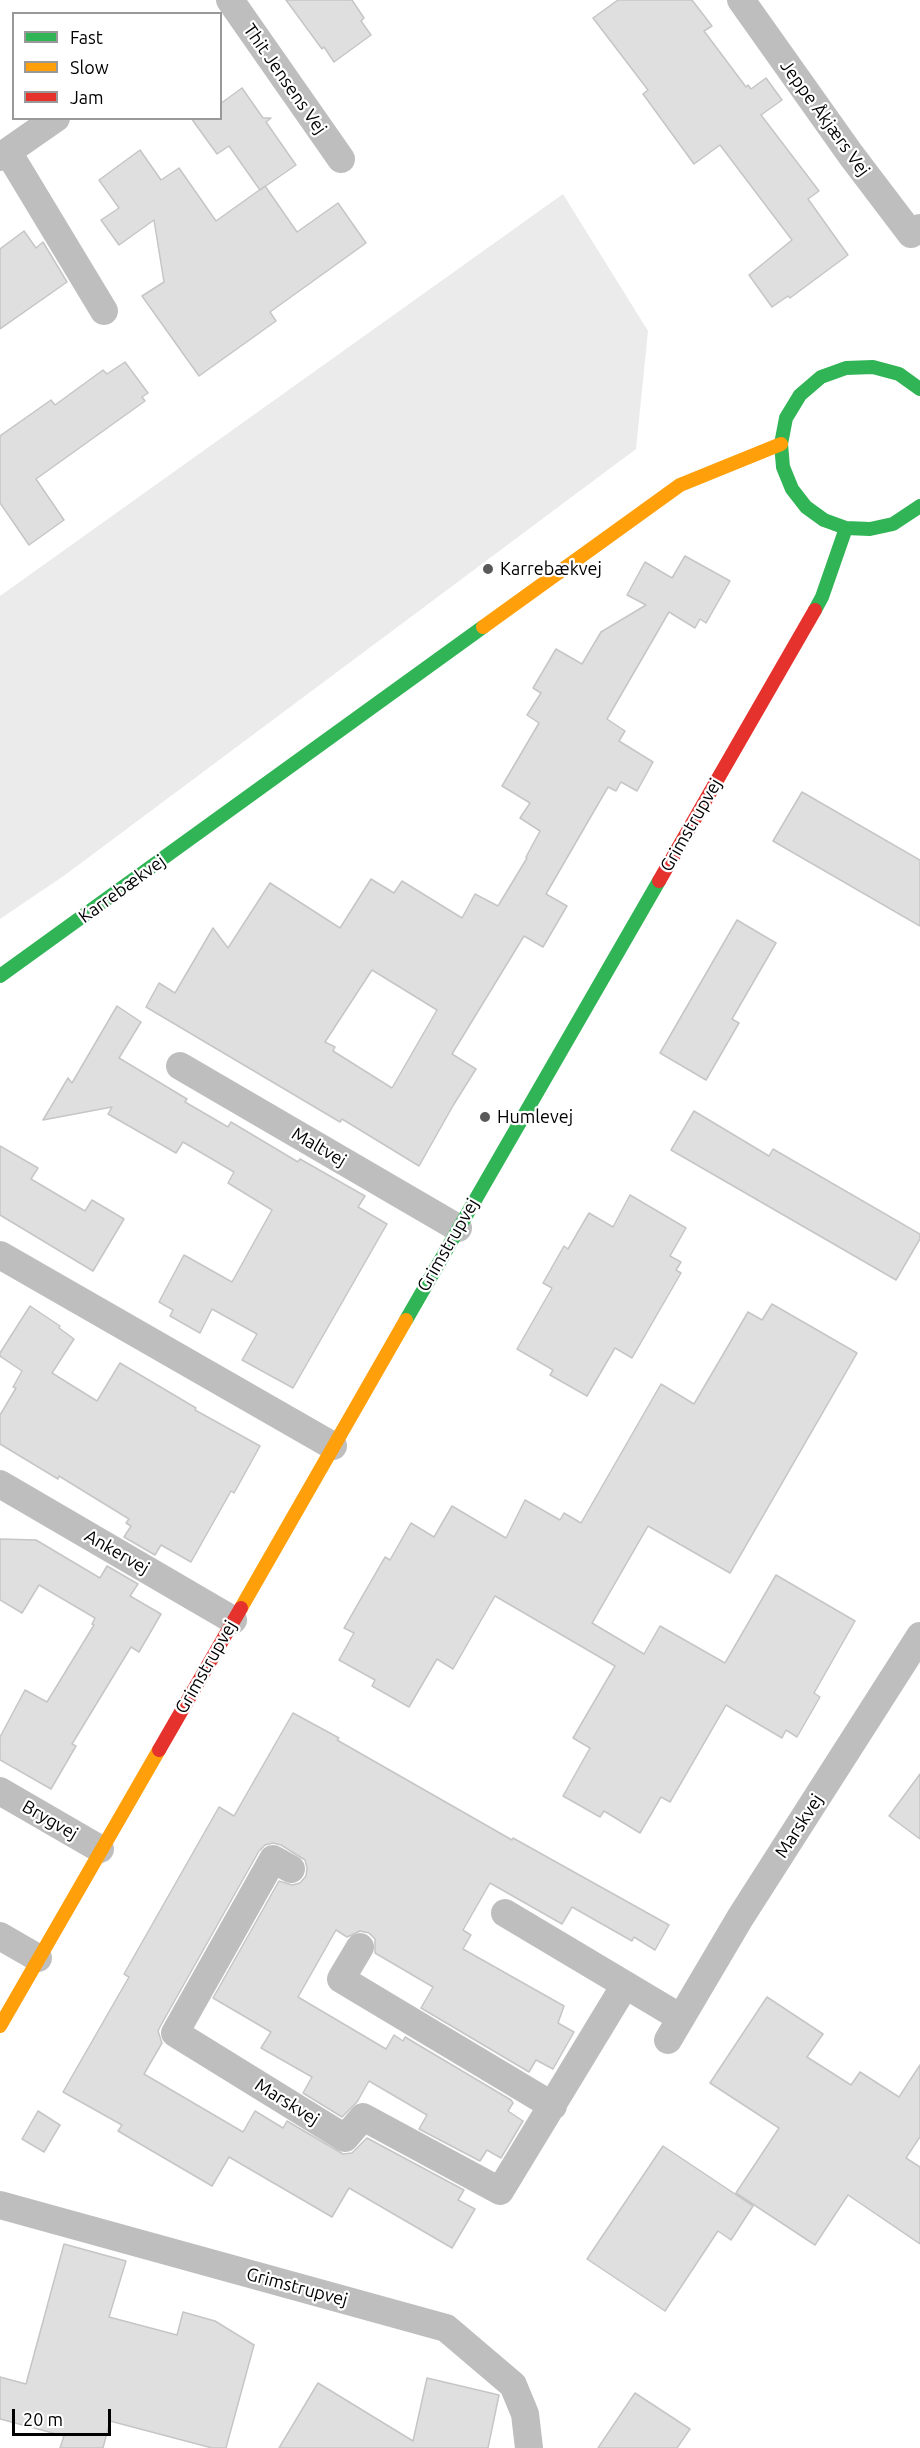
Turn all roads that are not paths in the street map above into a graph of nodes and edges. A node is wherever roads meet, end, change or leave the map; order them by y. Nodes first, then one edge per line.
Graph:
1 (228, 0) edge
2 (741, 0) edge
3 (211, 12) edge
4 (53, 120) edge
5 (4, 155) edge
6 (341, 159) dead end
7 (916, 231) edge
8 (104, 311) dead end
9 (920, 389) edge
10 (781, 444) junction
11 (920, 506) edge
12 (846, 528) junction
13 (0, 976) edge
14 (180, 1065) dead end
15 (458, 1228) junction
16 (0, 1255) edge
17 (333, 1446) junction
18 (0, 1484) edge
19 (233, 1620) junction
20 (920, 1636) edge
21 (0, 1791) edge
22 (100, 1849) junction
23 (291, 1869) dead end
24 (505, 1913) dead end
25 (0, 1936) edge
26 (360, 1947) dead end
27 (38, 1958) junction
28 (625, 1985) junction
29 (0, 2026) edge
30 (553, 2106) junction
31 (0, 2205) edge
32 (529, 2448) edge

1 - 3 street, Thit Jensens Vej
1 - 6 street, Thit Jensens Vej
2 - 7 street, Jeppe Åkjærs Vej
4 - 5 street
5 - 8 street
9 - 10 street
10 - 12 street
10 - 13 street, Karrebækvej
11 - 12 street
12 - 15 street, Grimstrupvej
14 - 15 street, Maltvej
15 - 17 street, Grimstrupvej
16 - 17 street
17 - 19 street, Grimstrupvej
18 - 19 street, Ankervej
19 - 22 street, Grimstrupvej
20 - 28 street, Marskvej
21 - 22 street, Brygvej
22 - 27 street, Grimstrupvej
23 - 30 street, Marskvej
24 - 28 street, Marskvej
25 - 27 street
26 - 30 street
27 - 29 street, Grimstrupvej
28 - 30 street, Marskvej
31 - 32 street, Grimstrupvej

